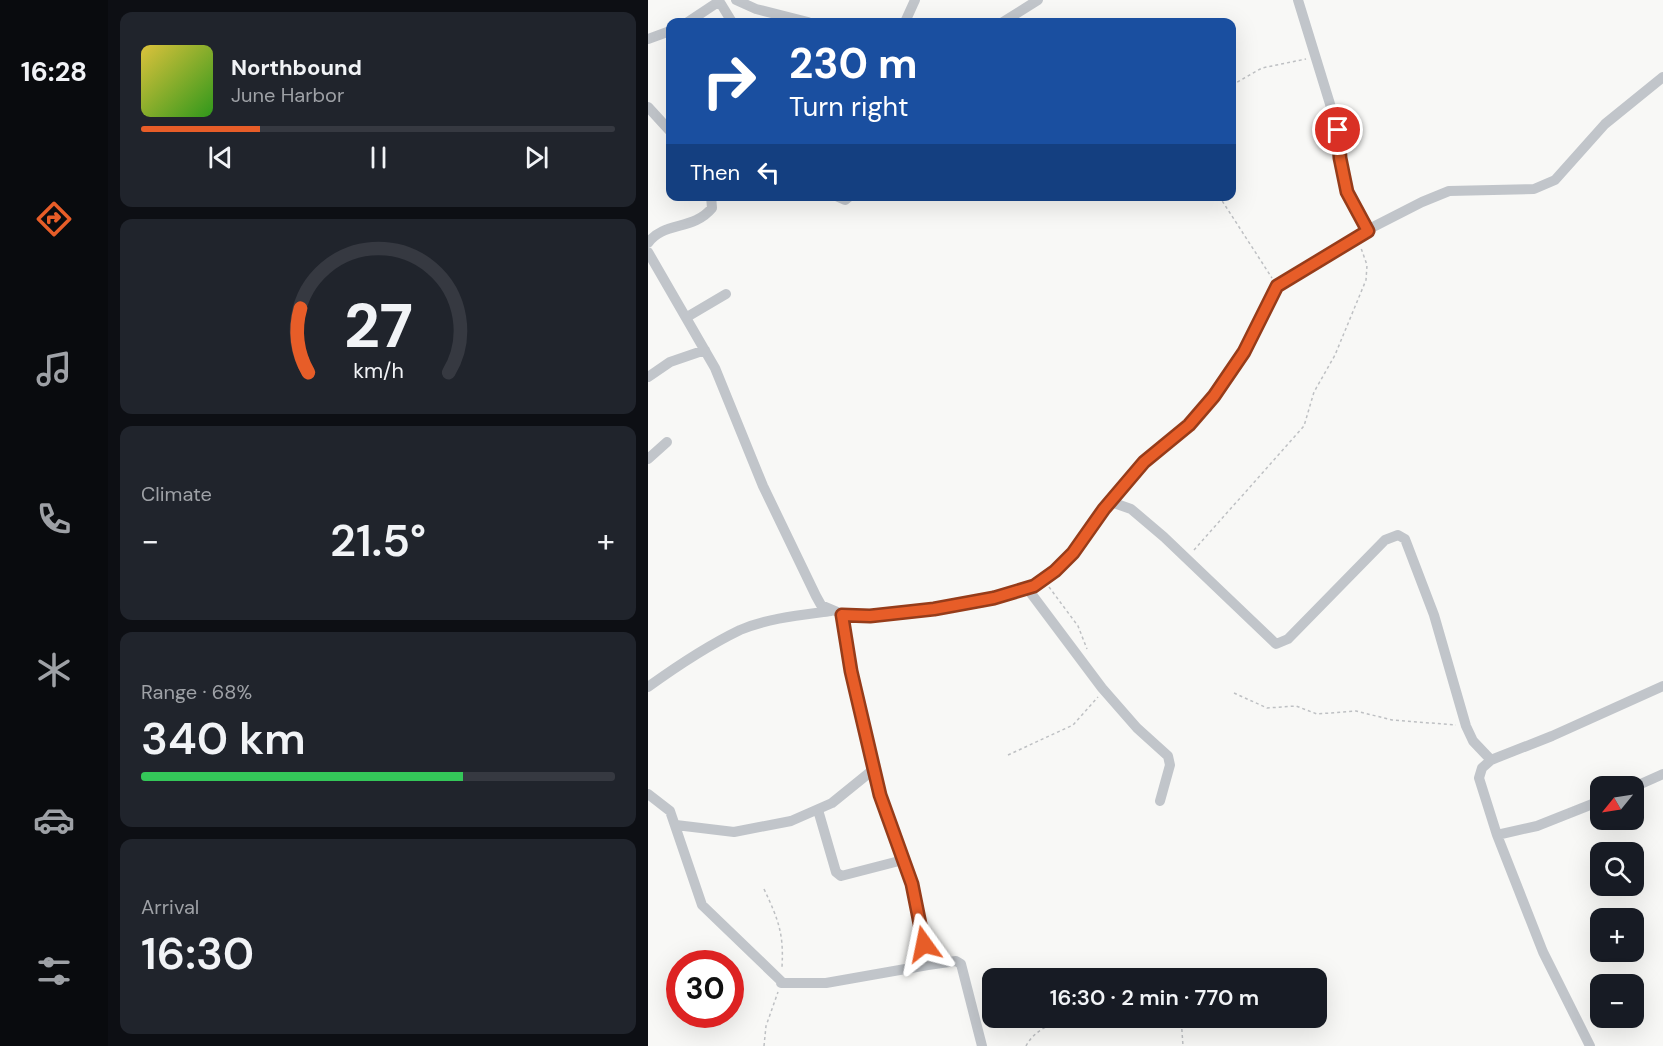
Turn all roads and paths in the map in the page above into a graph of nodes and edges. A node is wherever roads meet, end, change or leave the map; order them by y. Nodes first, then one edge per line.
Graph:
1 (736, 0) edge
2 (915, 0) edge
3 (1038, 0) edge
4 (1298, 0) edge
5 (722, 2) edge
6 (694, 18) edge
7 (730, 18) edge
8 (792, 18) edge
9 (907, 18) edge
10 (1009, 18) edge
11 (666, 32) edge
12 (648, 39) edge
13 (1317, 55) junction
14 (1663, 77) edge
15 (1236, 83) edge
16 (648, 107) edge
17 (666, 127) edge
18 (711, 201) edge
19 (1222, 201) edge
20 (1368, 231) junction
21 (1357, 238) junction
22 (648, 243) edge
23 (648, 252) edge
24 (1277, 286) junction
25 (726, 294) dead end
26 (687, 317) junction
27 (705, 350) junction
28 (648, 377) edge
29 (667, 442) dead end
30 (648, 459) edge
31 (1127, 483) junction
32 (1111, 502) junction
33 (1128, 508) junction
34 (1185, 559) junction
35 (1044, 579) junction
36 (1028, 588) junction
37 (837, 613) junction
38 (1091, 659) dead end
39 (1663, 686) edge
40 (648, 687) edge
41 (1102, 688) junction
42 (1234, 693) dead end
43 (1466, 726) junction
44 (1008, 755) dead end
45 (1491, 760) junction
46 (874, 769) junction
47 (1663, 774) edge
48 (1644, 783) edge
49 (648, 794) edge
50 (1160, 801) dead end
51 (1590, 805) edge
52 (818, 810) junction
53 (676, 825) junction
54 (1497, 835) junction
55 (903, 860) junction
56 (928, 965) junction
57 (1042, 1028) edge
58 (1182, 1028) edge
59 (982, 1046) edge
60 (1026, 1046) edge
61 (1184, 1046) edge
62 (1590, 1046) edge

1 - 8 street
2 - 9 street
3 - 10 street
4 - 13 street
5 - 6 street
5 - 7 street
11 - 12 street
13 - 15 path
13 - 20 street
14 - 20 street
16 - 17 street
18 - 22 street
19 - 24 path
20 - 21 street
21 - 24 street
21 - 34 path
23 - 26 street
24 - 31 street
25 - 26 street
26 - 27 street
27 - 28 street
27 - 37 street
29 - 30 street
31 - 32 street
31 - 33 street
32 - 33 street
32 - 35 street
33 - 34 street
34 - 43 street
35 - 36 street
35 - 38 path
36 - 37 street
36 - 41 street
37 - 40 street
37 - 46 street
39 - 45 street
41 - 44 path
41 - 50 street
42 - 43 path
43 - 45 street
45 - 54 street
46 - 52 street
46 - 55 street
47 - 48 street
49 - 53 street
51 - 54 street
52 - 53 street
52 - 55 street
53 - 56 street
54 - 62 street
55 - 56 street
56 - 59 street
57 - 60 path
58 - 61 path

